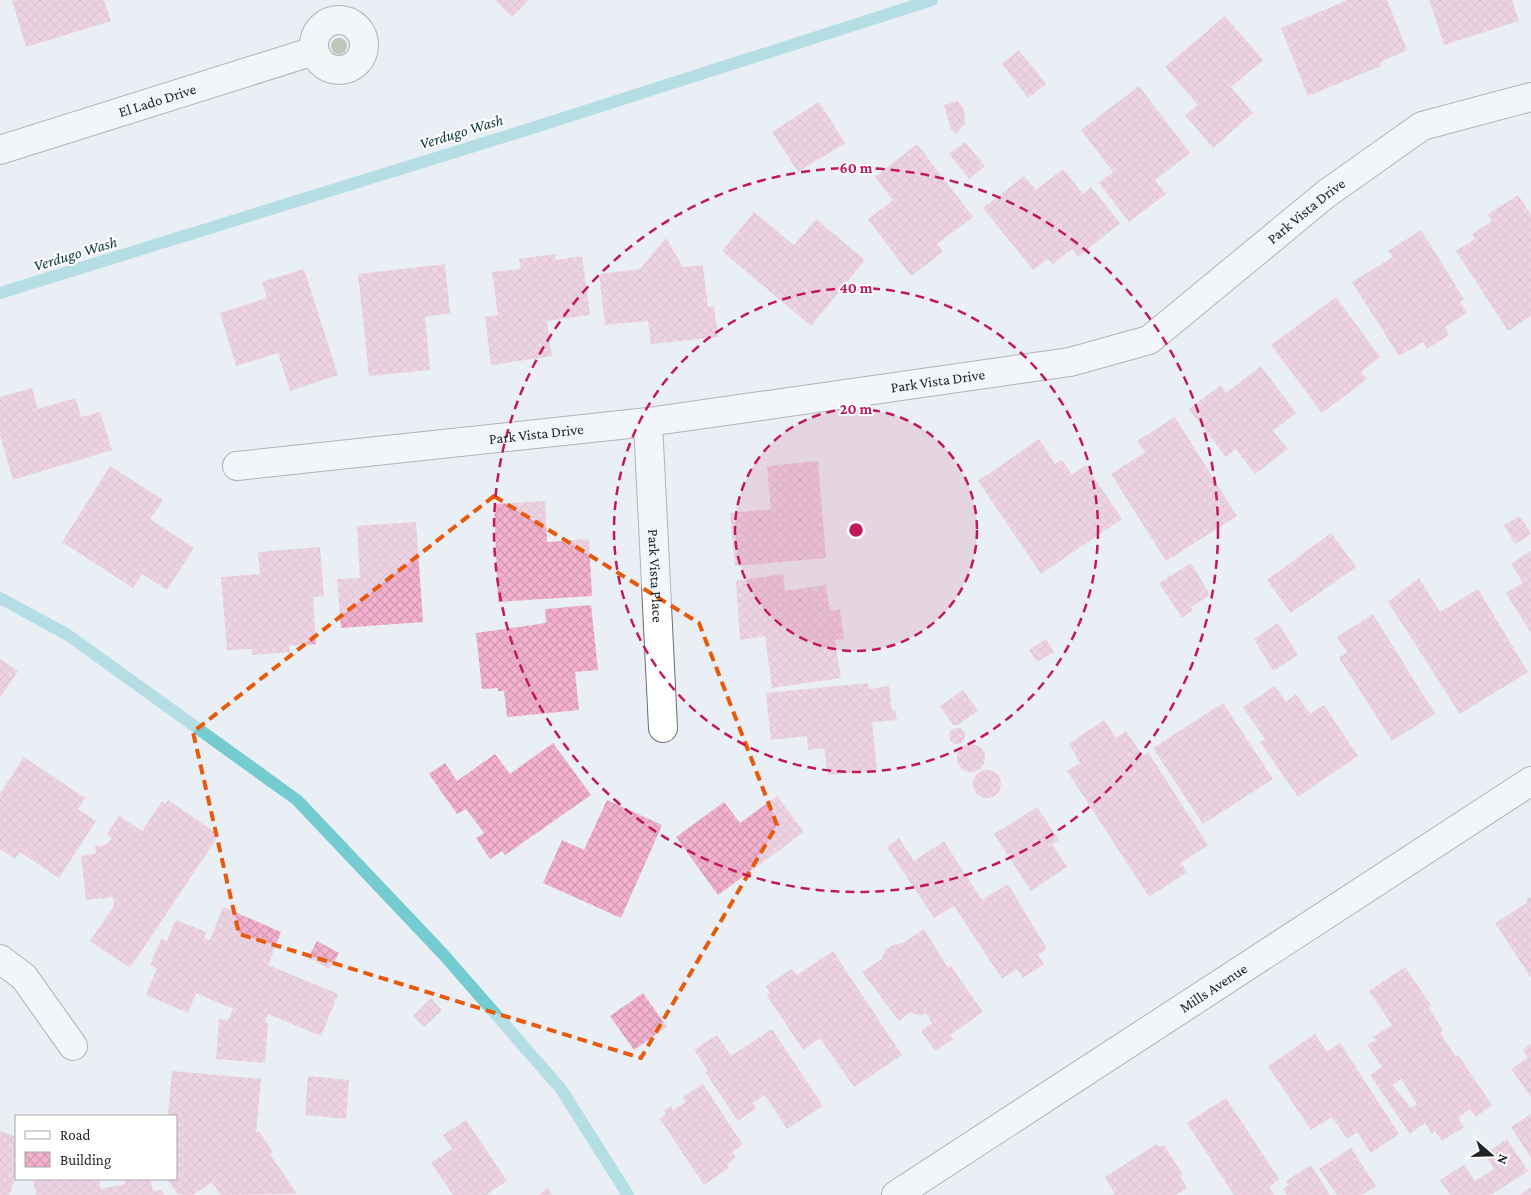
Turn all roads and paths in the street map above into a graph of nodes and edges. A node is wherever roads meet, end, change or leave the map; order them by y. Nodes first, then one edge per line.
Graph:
1 (314, 51) dead end
2 (1531, 97) edge
3 (0, 150) edge
4 (648, 422) junction
5 (237, 466) dead end
6 (663, 728) dead end
7 (1531, 781) edge
8 (0, 959) edge
9 (73, 1046) dead end
10 (896, 1195) edge

1 - 3 street, El Lado Drive
2 - 4 street, Park Vista Drive
4 - 5 street, Park Vista Drive
4 - 6 street, Park Vista Place
7 - 10 street, Mills Avenue
8 - 9 street

